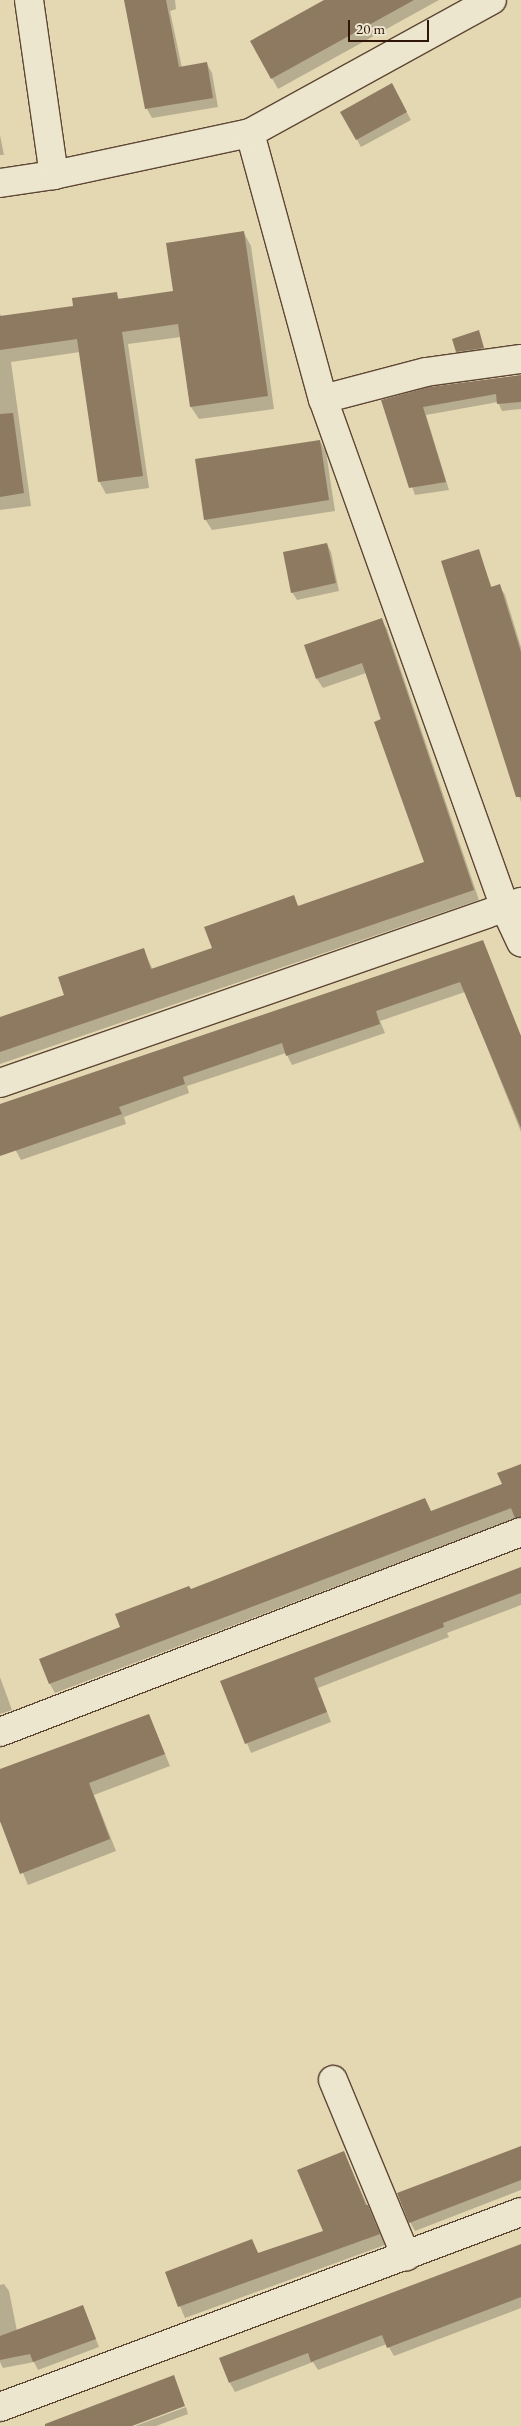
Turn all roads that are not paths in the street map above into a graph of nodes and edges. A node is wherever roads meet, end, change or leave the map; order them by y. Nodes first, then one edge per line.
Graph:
1 (29, 0) edge
2 (492, 0) edge
3 (250, 134) junction
4 (54, 175) junction
5 (0, 183) edge
6 (521, 359) edge
7 (323, 399) junction
8 (513, 905) edge
9 (521, 943) edge
10 (0, 1083) edge
11 (521, 1532) edge
12 (0, 1732) edge
13 (333, 2080) dead end
14 (521, 2212) edge
15 (406, 2256) junction
16 (0, 2407) edge

1 - 4 street
2 - 3 street
3 - 4 street
3 - 7 street
4 - 5 street
6 - 7 street
7 - 8 street
8 - 9 street
8 - 10 street
11 - 12 street
13 - 15 street
14 - 15 street
15 - 16 street

